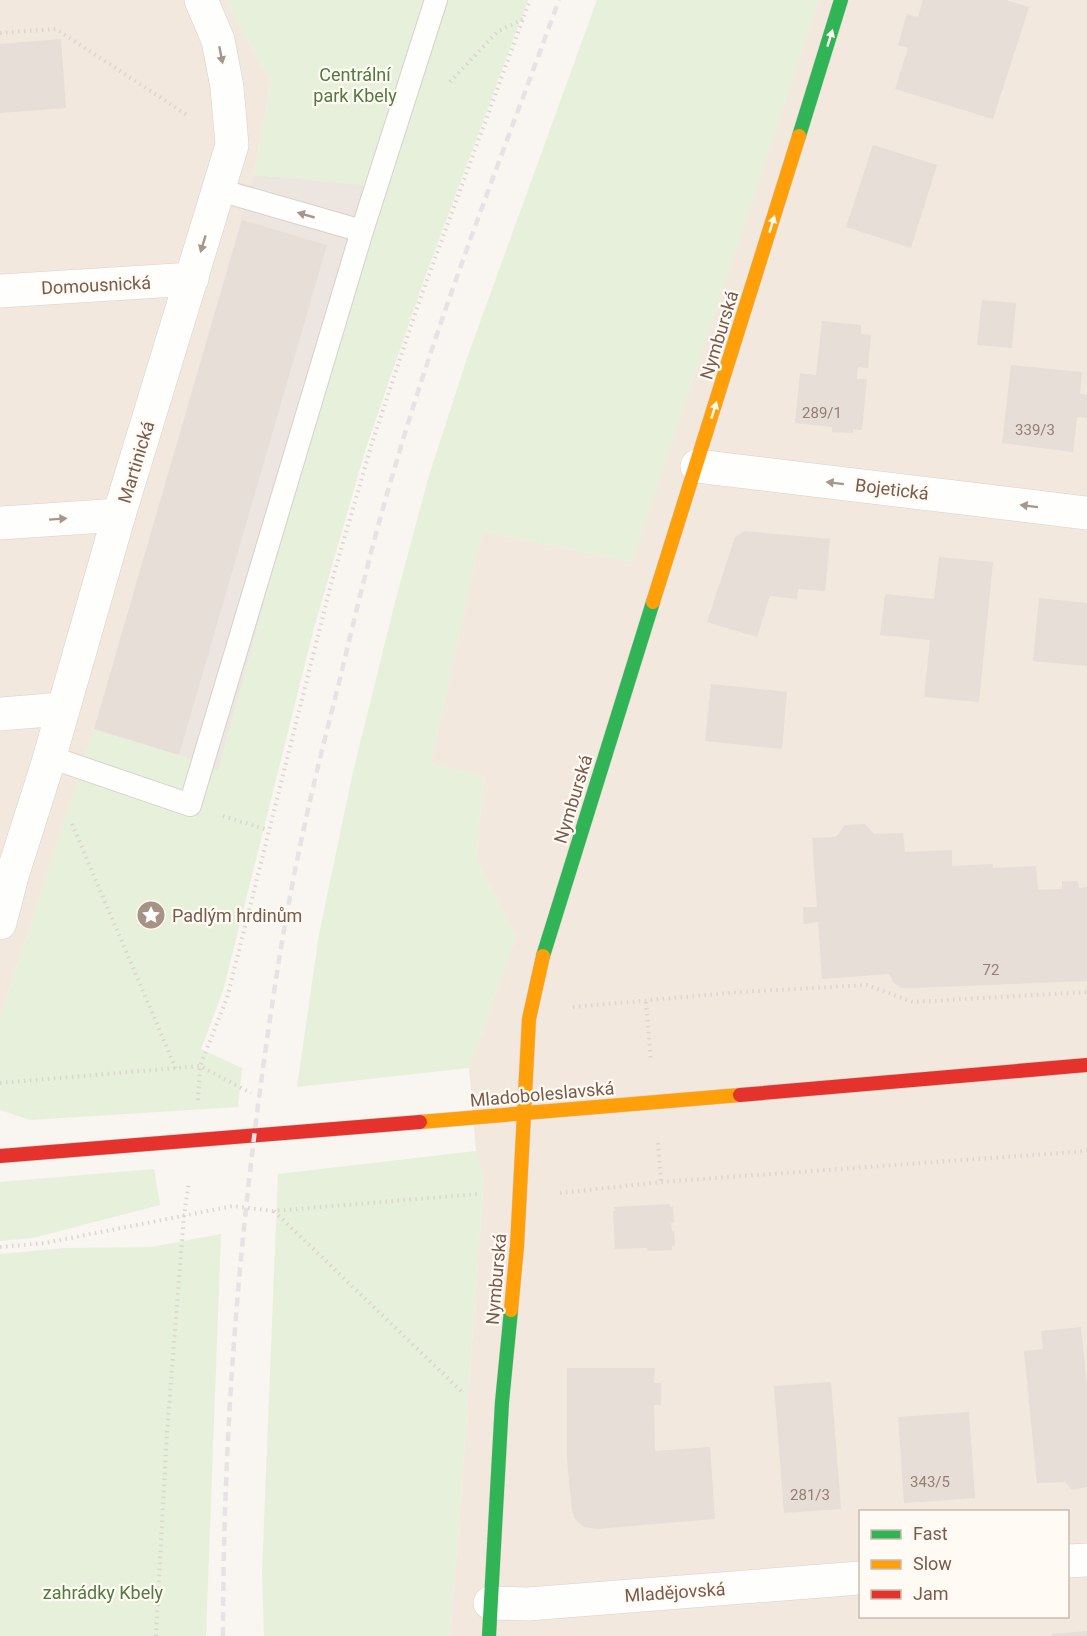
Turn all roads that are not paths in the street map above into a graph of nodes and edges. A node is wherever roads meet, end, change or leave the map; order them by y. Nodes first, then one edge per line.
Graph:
1 (201, 0) edge
2 (436, 0) edge
3 (842, 0) edge
4 (219, 190) junction
5 (362, 231) junction
6 (192, 279) junction
7 (0, 291) edge
8 (697, 466) junction
9 (1087, 513) edge
10 (119, 515) junction
11 (0, 523) edge
12 (62, 709) junction
13 (0, 714) edge
14 (48, 762) junction
15 (0, 923) edge
16 (1087, 1065) edge
17 (525, 1114) junction
18 (0, 1156) edge
19 (1087, 1560) edge
20 (1069, 1561) edge
21 (859, 1578) edge
22 (490, 1604) junction
23 (489, 1636) edge

1 -> 4 street, Martinická
2 - 5 lane
8 -> 3 street, Nymburská
5 -> 4 lane
4 -> 6 street, Martinická
5 - 14 lane
6 - 7 street, Domousnická
6 - 10 street, Martinická
9 -> 8 street, Bojetická
8 - 17 street, Nymburská
11 -> 10 street
10 - 12 street, Martinická
12 - 13 street
12 - 14 street, Martinická
14 - 15 street, Martinická
16 - 17 street, Mladoboleslavská
17 - 18 street, Mladoboleslavská
17 - 22 street, Nymburská
19 - 20 street
21 - 22 street, Mladějovská
22 - 23 street, Nymburská

